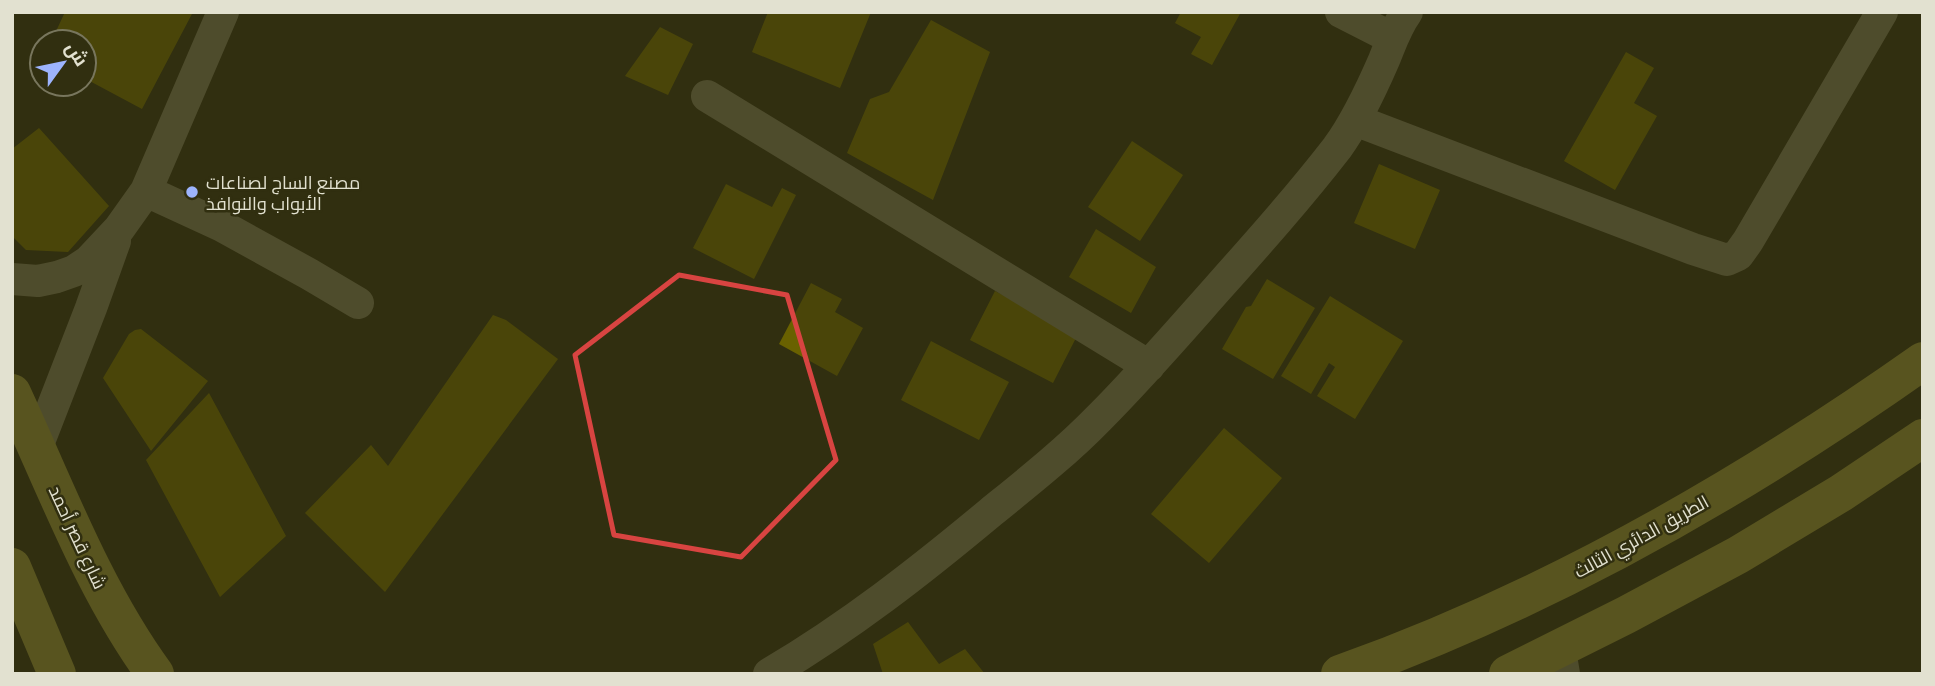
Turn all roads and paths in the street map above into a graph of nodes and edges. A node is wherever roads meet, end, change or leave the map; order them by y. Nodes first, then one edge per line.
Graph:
1 (223, 12) edge
2 (1341, 12) edge
3 (1882, 12) edge
4 (1399, 25) edge
5 (707, 96) dead end
6 (1355, 120) junction
7 (146, 191) junction
8 (119, 229) junction
9 (12, 279) edge
10 (358, 303) dead end
11 (1923, 361) edge
12 (1149, 366) junction
13 (12, 393) edge
14 (1923, 438) edge
15 (37, 447) junction
16 (12, 567) edge
17 (1562, 662) edge
18 (57, 674) edge
19 (155, 674) edge
20 (769, 674) edge
21 (1340, 674) edge
22 (1508, 674) edge

1 - 7 street
2 - 4 street
3 - 6 street
4 - 6 street
5 - 12 street
6 - 12 street
7 - 8 street
7 - 10 street
8 - 9 street
8 - 15 street
11 - 21 main road, الطريق الدائري الثالث
12 - 20 street
13 - 15 main road, شارع قصر أحمد
14 - 17 main road
15 - 19 main road, شارع قصر أحمد
16 - 18 main road
17 - 22 main road

